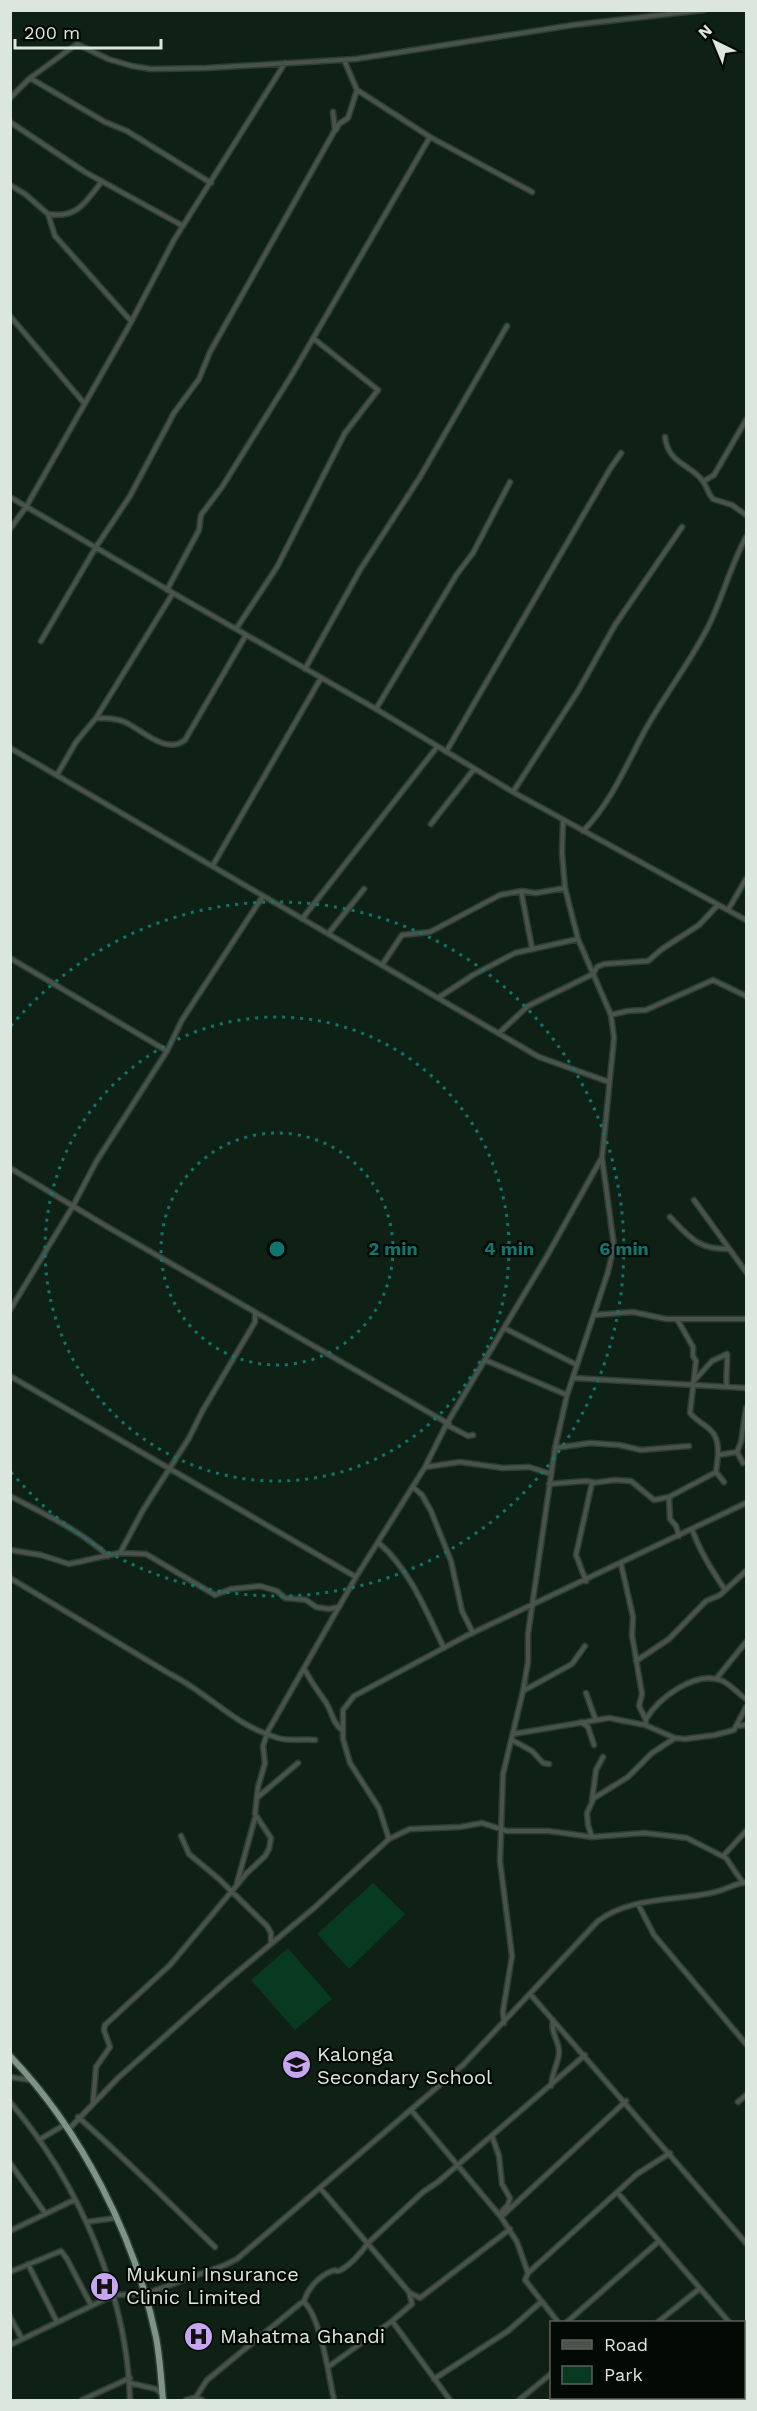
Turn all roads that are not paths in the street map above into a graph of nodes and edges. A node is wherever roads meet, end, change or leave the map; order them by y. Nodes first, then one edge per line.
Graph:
1 (704, 10) edge
2 (344, 60) junction
3 (285, 63) junction
4 (30, 78) junction
5 (357, 90) junction
6 (10, 98) edge
7 (333, 112) dead end
8 (10, 122) edge
9 (335, 130) junction
10 (430, 137) junction
11 (102, 181) junction
12 (212, 183) junction
13 (10, 185) edge
14 (532, 192) dead end
15 (48, 214) junction
16 (183, 226) junction
17 (10, 316) edge
18 (131, 321) junction
19 (507, 326) dead end
20 (313, 338) junction
21 (84, 403) junction
22 (747, 420) edge
23 (665, 437) dead end
24 (621, 453) dead end
25 (510, 482) dead end
26 (704, 482) junction
27 (10, 497) edge
28 (26, 507) junction
29 (747, 515) edge
30 (682, 526) dead end
31 (10, 529) edge
32 (747, 537) edge
33 (96, 547) junction
34 (167, 590) junction
35 (173, 593) junction
36 (236, 629) junction
37 (246, 635) junction
38 (41, 641) dead end
39 (305, 669) junction
40 (321, 678) junction
41 (376, 709) junction
42 (96, 718) junction
43 (437, 747) junction
44 (10, 748) edge
45 (446, 752) junction
46 (474, 769) junction
47 (57, 775) junction
48 (513, 792) junction
49 (563, 820) junction
50 (431, 824) dead end
51 (583, 831) junction
52 (213, 866) junction
53 (747, 879) edge
54 (565, 888) junction
55 (364, 890) dead end
56 (521, 891) junction
57 (263, 896) junction
58 (718, 905) junction
59 (728, 910) junction
60 (303, 919) junction
61 (747, 920) edge
62 (328, 934) junction
63 (578, 939) junction
64 (532, 948) junction
65 (10, 958) edge
66 (382, 965) junction
67 (593, 974) junction
68 (747, 996) edge
69 (438, 998) junction
70 (611, 1015) junction
71 (500, 1034) junction
72 (167, 1051) junction
73 (609, 1082) junction
74 (602, 1158) junction
75 (10, 1168) edge
76 (694, 1200) dead end
77 (73, 1206) junction
78 (670, 1217) dead end
79 (730, 1249) junction
80 (747, 1272) edge
81 (10, 1310) edge
82 (255, 1312) junction
83 (264, 1316) junction
84 (594, 1316) junction
85 (256, 1319) junction
86 (677, 1319) junction
87 (747, 1319) edge
88 (504, 1328) junction
89 (485, 1360) junction
90 (577, 1365) junction
91 (10, 1376) edge
92 (574, 1378) junction
93 (693, 1383) junction
94 (727, 1387) junction
95 (747, 1388) edge
96 (567, 1395) junction
97 (747, 1408) edge
98 (447, 1425) junction
99 (473, 1435) dead end
100 (689, 1446) dead end
101 (555, 1448) junction
102 (737, 1452) junction
103 (717, 1455) junction
104 (743, 1462) dead end
105 (425, 1467) junction
106 (169, 1468) junction
107 (716, 1472) junction
108 (551, 1474) junction
109 (595, 1482) junction
110 (723, 1482) dead end
111 (549, 1484) junction
112 (413, 1487) junction
113 (10, 1496) edge
114 (669, 1497) junction
115 (747, 1503) edge
116 (692, 1529) junction
117 (679, 1536) junction
118 (379, 1543) junction
119 (10, 1550) edge
120 (120, 1554) junction
121 (108, 1556) junction
122 (621, 1564) junction
123 (747, 1571) edge
124 (356, 1577) junction
125 (10, 1578) edge
126 (586, 1581) junction
127 (725, 1590) junction
128 (532, 1606) junction
129 (340, 1607) junction
130 (473, 1633) junction
131 (747, 1642) edge
132 (585, 1646) dead end
133 (444, 1648) junction
134 (636, 1661) junction
135 (305, 1669) junction
136 (716, 1679) junction
137 (523, 1691) junction
138 (586, 1693) dead end
139 (747, 1699) edge
140 (747, 1707) edge
141 (595, 1718) junction
142 (580, 1721) junction
143 (646, 1722) junction
144 (747, 1725) edge
145 (736, 1726) junction
146 (342, 1730) junction
147 (267, 1733) junction
148 (513, 1734) junction
149 (675, 1738) junction
150 (315, 1740) dead end
151 (512, 1740) junction
152 (594, 1745) dead end
153 (603, 1757) dead end
154 (298, 1763) dead end
155 (549, 1764) dead end
156 (257, 1797) junction
157 (592, 1800) junction
158 (255, 1817) junction
159 (501, 1828) junction
160 (747, 1831) edge
161 (181, 1836) dead end
162 (592, 1837) junction
163 (389, 1839) junction
164 (723, 1856) junction
165 (745, 1883) edge
166 (236, 1885) junction
167 (231, 1892) junction
168 (638, 1904) junction
169 (271, 1943) junction
170 (531, 1995) junction
171 (553, 2020) junction
172 (504, 2023) junction
173 (747, 2044) edge
174 (585, 2055) junction
175 (10, 2056) edge
176 (10, 2077) edge
177 (31, 2080) junction
178 (551, 2086) junction
179 (747, 2095) edge
180 (10, 2102) edge
181 (626, 2102) junction
182 (738, 2102) dead end
183 (93, 2103) junction
184 (412, 2111) junction
185 (78, 2117) junction
186 (66, 2128) junction
187 (492, 2136) junction
188 (39, 2140) junction
189 (670, 2152) junction
190 (10, 2163) edge
191 (458, 2166) junction
192 (321, 2189) junction
193 (616, 2192) junction
194 (74, 2200) junction
195 (45, 2213) junction
196 (501, 2217) junction
197 (116, 2218) junction
198 (86, 2222) junction
199 (510, 2229) junction
200 (10, 2231) edge
201 (658, 2241) junction
202 (368, 2243) junction
203 (747, 2243) edge
204 (214, 2247) dead end
205 (28, 2264) junction
206 (10, 2272) edge
207 (528, 2273) junction
208 (699, 2288) junction
209 (409, 2292) junction
210 (145, 2294) junction
211 (114, 2295) junction
212 (419, 2298) junction
213 (304, 2302) junction
214 (541, 2302) junction
215 (411, 2304) junction
216 (91, 2305) junction
217 (10, 2317) edge
218 (392, 2321) junction
219 (557, 2321) edge
220 (568, 2321) edge
221 (659, 2321) edge
222 (728, 2321) edge
223 (57, 2322) junction
224 (22, 2339) junction
225 (10, 2345) edge
226 (328, 2367) junction
227 (550, 2375) edge
228 (434, 2379) junction
229 (130, 2381) junction
230 (163, 2397) edge
231 (196, 2397) junction
232 (89, 2399) edge
233 (82, 2400) edge
234 (130, 2400) edge
235 (186, 2400) edge
236 (202, 2400) edge
237 (334, 2400) edge
238 (450, 2400) edge
239 (519, 2400) edge

1 - 2 street
2 - 3 street
2 - 5 street
3 - 4 street
3 - 12 street
4 - 6 street
4 - 12 street
5 - 9 street
5 - 10 street
7 - 9 street
8 - 11 street
9 - 33 street
10 - 14 street
10 - 20 street
11 - 15 street
11 - 16 street
12 - 16 street
13 - 15 street
15 - 18 street
16 - 18 street
17 - 21 street
18 - 21 street
19 - 39 street
20 - 34 street
20 - 36 street
21 - 28 street
22 - 26 street
23 - 26 street
24 - 45 street
25 - 41 street
26 - 29 street
27 - 28 street
28 - 31 street
28 - 33 street
30 - 48 street
32 - 51 street
33 - 34 street
33 - 38 street
34 - 35 street
35 - 36 street
35 - 42 street
36 - 37 street
37 - 39 street
37 - 42 street
39 - 40 street
40 - 41 street
40 - 52 street
41 - 43 street
42 - 47 street
43 - 45 street
43 - 60 street
44 - 47 street
45 - 46 street
46 - 48 street
46 - 50 street
47 - 52 street
48 - 49 street
49 - 51 street
49 - 54 street
51 - 58 street
52 - 57 street
53 - 59 street
54 - 56 street
54 - 63 street
55 - 62 street
56 - 64 street
56 - 66 street
57 - 60 street
57 - 72 street
58 - 59 street
58 - 67 street
59 - 61 street
60 - 62 street
62 - 66 street
63 - 64 street
63 - 67 street
64 - 69 street
65 - 72 street
66 - 69 street
67 - 70 street
67 - 71 street
68 - 70 street
69 - 71 street
70 - 73 street
71 - 73 street
72 - 77 street
73 - 74 street
74 - 84 street
74 - 88 street
75 - 77 street
76 - 79 street
77 - 81 street
77 - 82 street
78 - 79 street
79 - 80 street
82 - 83 street
82 - 85 street
83 - 85 street
83 - 98 street
84 - 86 street
84 - 90 street
85 - 106 street
86 - 87 street
86 - 93 street
88 - 89 street
88 - 90 street
89 - 96 street
89 - 98 street
90 - 92 street
91 - 106 street
92 - 93 street
92 - 96 street
93 - 94 street
93 - 94 street
93 - 103 street
94 - 95 street
96 - 101 street
97 - 102 street
98 - 99 street
98 - 105 street
100 - 101 street
101 - 108 street
102 - 103 street
102 - 104 street
103 - 107 street
105 - 108 street
105 - 112 street
106 - 120 street
106 - 124 street
107 - 110 street
107 - 114 street
108 - 111 street
109 - 111 street
109 - 114 street
109 - 126 street
111 - 128 street
112 - 118 street
112 - 130 street
113 - 121 street
114 - 117 street
115 - 116 street
116 - 117 street
116 - 127 street
117 - 122 street
118 - 124 street
118 - 133 street
119 - 121 street
120 - 121 street
120 - 129 street
122 - 126 street
122 - 134 street
123 - 127 street
124 - 129 street
125 - 147 street
126 - 128 street
127 - 134 street
128 - 130 street
128 - 137 street
129 - 135 street
130 - 133 street
131 - 136 street
132 - 137 street
133 - 146 street
134 - 143 street
135 - 146 street
135 - 147 street
136 - 139 street
136 - 143 street
137 - 148 street
138 - 141 street
140 - 145 street
141 - 142 street
141 - 143 street
142 - 148 street
142 - 152 street
143 - 149 street
144 - 145 street
145 - 149 street
146 - 163 street
147 - 150 street
147 - 156 street
148 - 151 street
149 - 157 street
151 - 155 street
151 - 159 street
153 - 157 street
154 - 156 street
156 - 158 street
157 - 162 street
158 - 166 street
158 - 166 street
159 - 162 street
159 - 163 street
159 - 172 street
160 - 164 street
161 - 167 street
162 - 164 street
163 - 169 street
164 - 165 street
165 - 168 street
166 - 167 street
167 - 169 street
167 - 183 street
168 - 170 street
168 - 173 street
169 - 183 street
170 - 171 street
170 - 172 street
171 - 174 street
171 - 178 street
172 - 184 street
174 - 178 street
174 - 181 street
175 - 177 highway
176 - 177 street
177 - 186 highway
178 - 187 street
179 - 182 street
180 - 188 street
181 - 189 street
181 - 196 street
183 - 185 street
184 - 191 street
184 - 192 street
185 - 186 street
185 - 204 street
186 - 188 street
186 - 197 highway
187 - 191 street
187 - 196 street
188 - 194 street
189 - 193 street
189 - 203 street
190 - 195 street
191 - 196 street
191 - 202 street
192 - 202 street
192 - 210 street
193 - 201 street
193 - 207 street
194 - 195 street
194 - 198 street
195 - 200 street
196 - 199 street
197 - 198 street
197 - 210 highway
198 - 211 street
199 - 207 street
199 - 212 street
201 - 208 street
201 - 220 street
202 - 209 street
202 - 213 street
205 - 206 street
205 - 216 street
205 - 223 street
207 - 214 street
208 - 221 street
208 - 222 street
209 - 212 street
209 - 215 street
210 - 211 street
210 - 230 highway
211 - 216 street
211 - 229 street
212 - 215 street
213 - 226 street
213 - 231 street
214 - 219 street
214 - 228 street
215 - 218 street
216 - 223 street
217 - 224 street
218 - 226 street
218 - 228 street
223 - 224 street
224 - 225 street
226 - 237 street
227 - 239 street
228 - 238 street
229 - 230 street
229 - 232 street
229 - 234 street
231 - 235 street
231 - 236 street
232 - 233 street

